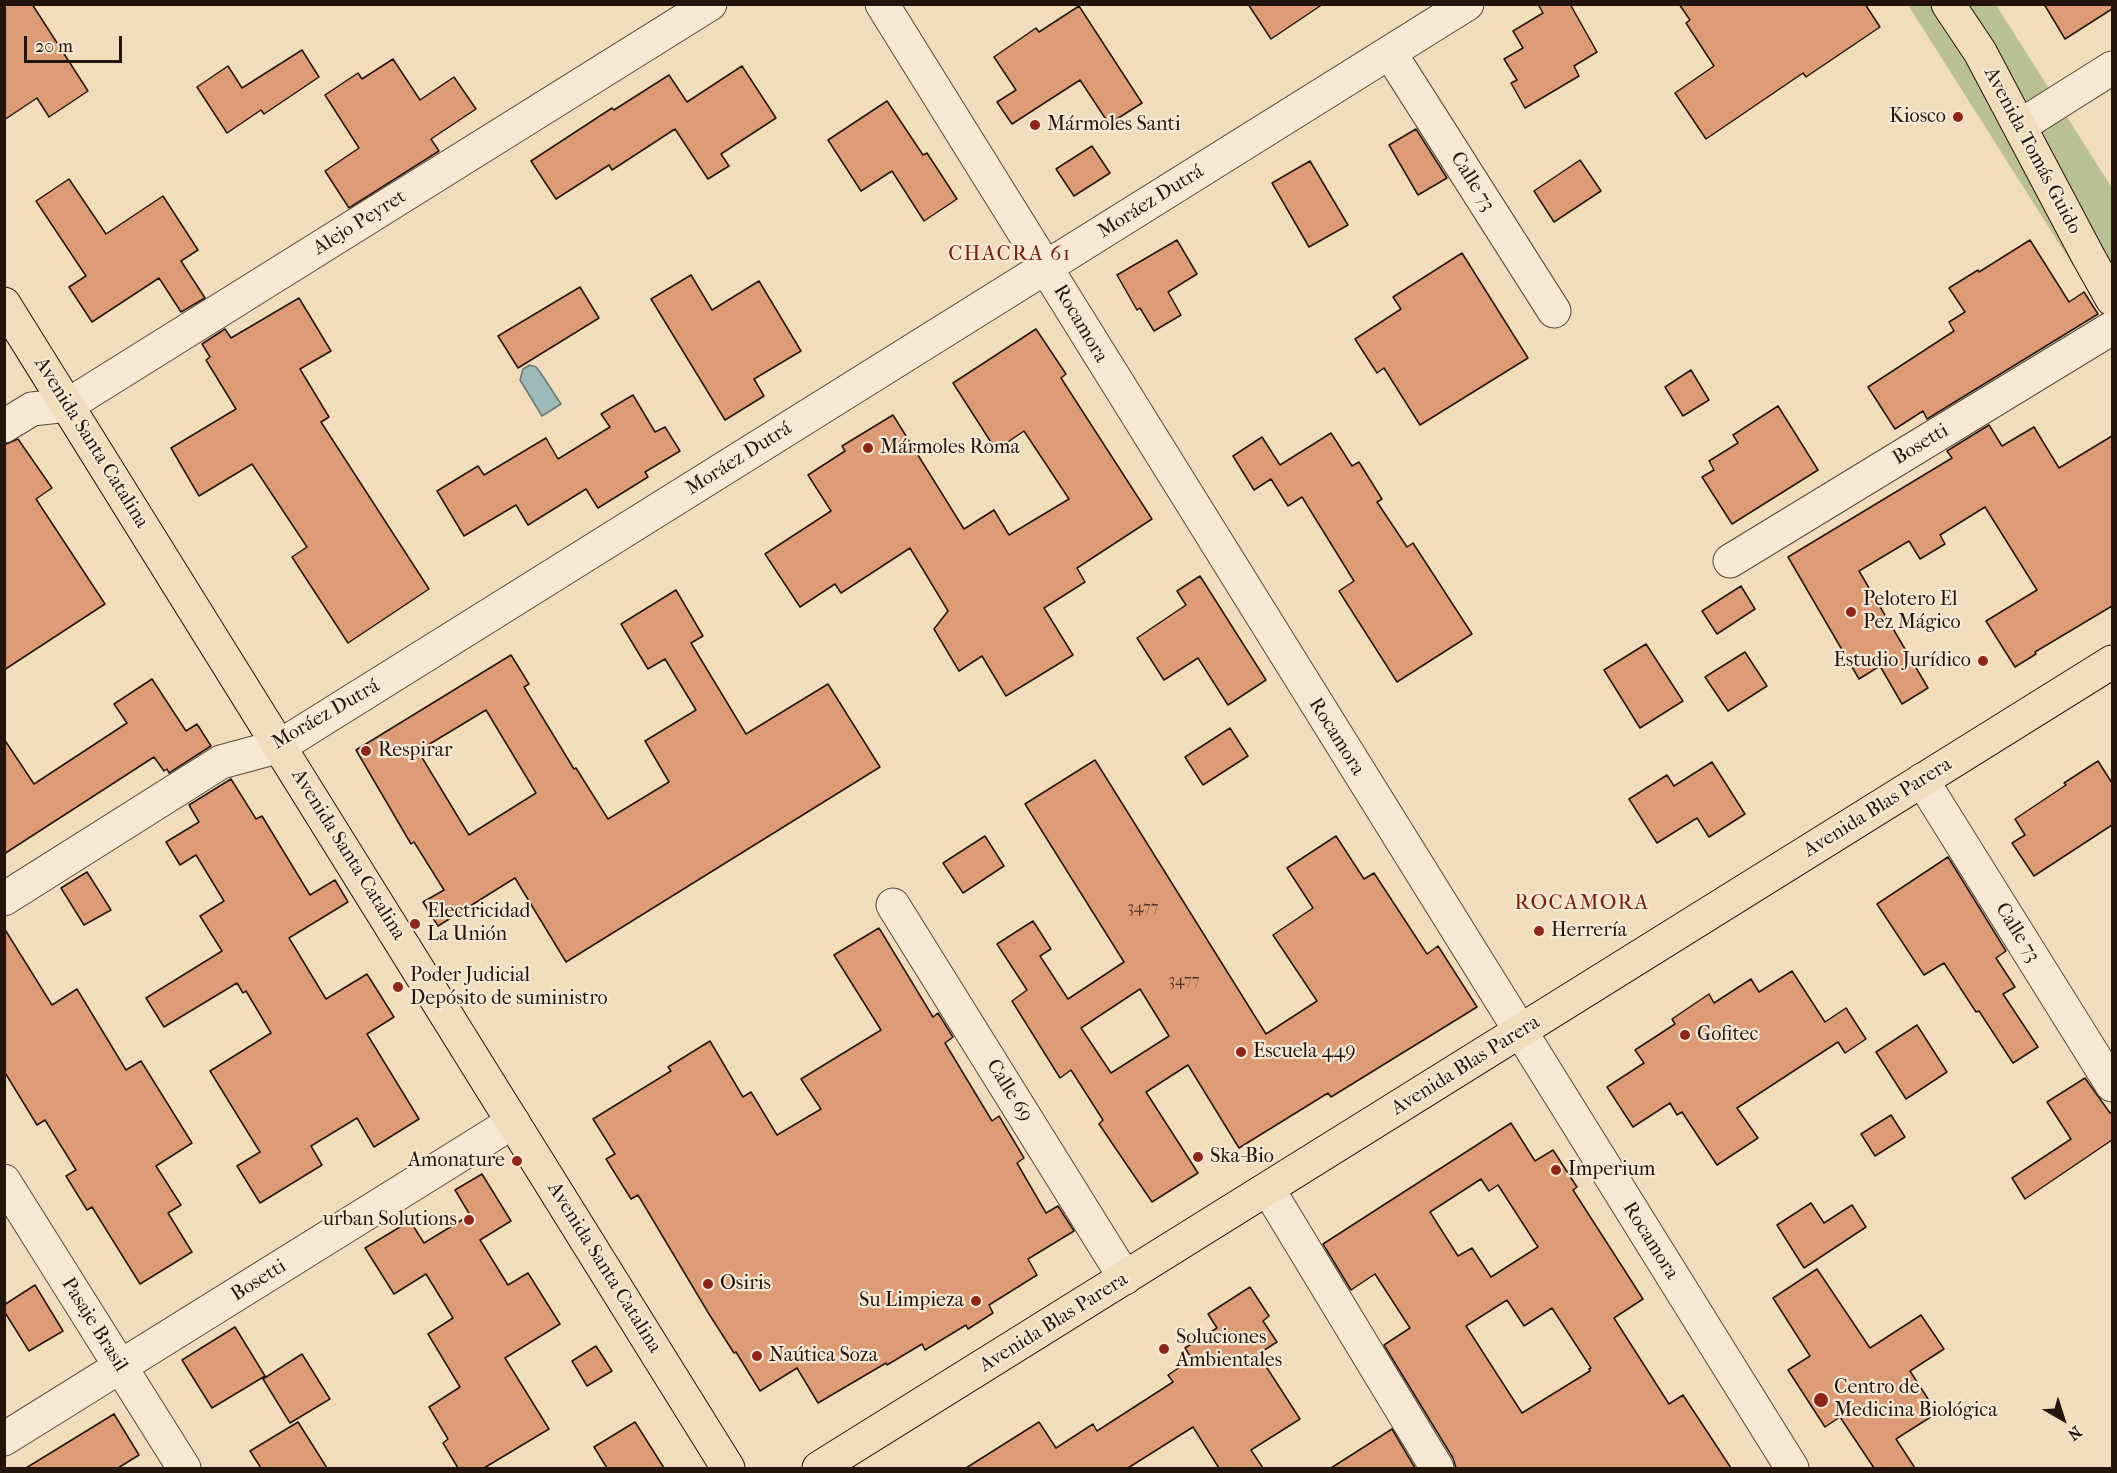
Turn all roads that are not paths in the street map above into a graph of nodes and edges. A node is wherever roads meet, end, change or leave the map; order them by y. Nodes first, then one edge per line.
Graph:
1 (710, 4) edge
2 (882, 4) edge
3 (1467, 4) edge
4 (1948, 4) edge
5 (1390, 53) junction
6 (2112, 68) edge
7 (2020, 126) junction
8 (1046, 268) junction
9 (2112, 299) edge
10 (4, 304) edge
11 (1554, 311) dead end
12 (2112, 328) edge
13 (68, 405) junction
14 (4, 426) edge
15 (1730, 561) dead end
16 (2112, 662) edge
17 (280, 746) junction
18 (1922, 780) junction
19 (4, 899) edge
20 (893, 905) dead end
21 (1520, 1032) junction
22 (2112, 1084) edge
23 (513, 1122) junction
24 (4, 1181) edge
25 (1268, 1189) junction
26 (1125, 1278) junction
27 (121, 1367) junction
28 (4, 1439) edge
29 (184, 1468) edge
30 (728, 1468) edge
31 (819, 1468) edge
32 (1437, 1468) edge
33 (1792, 1468) edge

1 - 13 street, Alejo Peyret
2 - 8 street, Rocamora
3 - 5 street, Moráez Dutrá
4 - 7 main road, Avenida Tomás Guido
5 - 8 street, Moráez Dutrá
5 - 11 street, Calle 73
6 - 7 street
7 - 9 main road, Avenida Tomás Guido
8 - 17 street, Moráez Dutrá
8 - 21 street, Rocamora
10 - 13 main road, Avenida Santa Catalina
12 - 15 street, Bosetti
13 - 14 street, Alejo Peyret
13 - 17 main road, Avenida Santa Catalina
16 - 18 main road, Avenida Blas Parera
17 - 19 street, Moráez Dutrá
17 - 23 main road, Avenida Santa Catalina
18 - 21 main road, Avenida Blas Parera
18 - 22 street, Calle 73
20 - 26 street, Calle 69
21 - 25 main road, Avenida Blas Parera
21 - 33 street, Rocamora
23 - 27 street, Bosetti
23 - 30 main road, Avenida Santa Catalina
24 - 27 street, Pasaje Brasil
25 - 26 main road, Avenida Blas Parera
25 - 32 street
26 - 31 main road, Avenida Blas Parera
27 - 28 street, Bosetti
27 - 29 street, Pasaje Brasil

